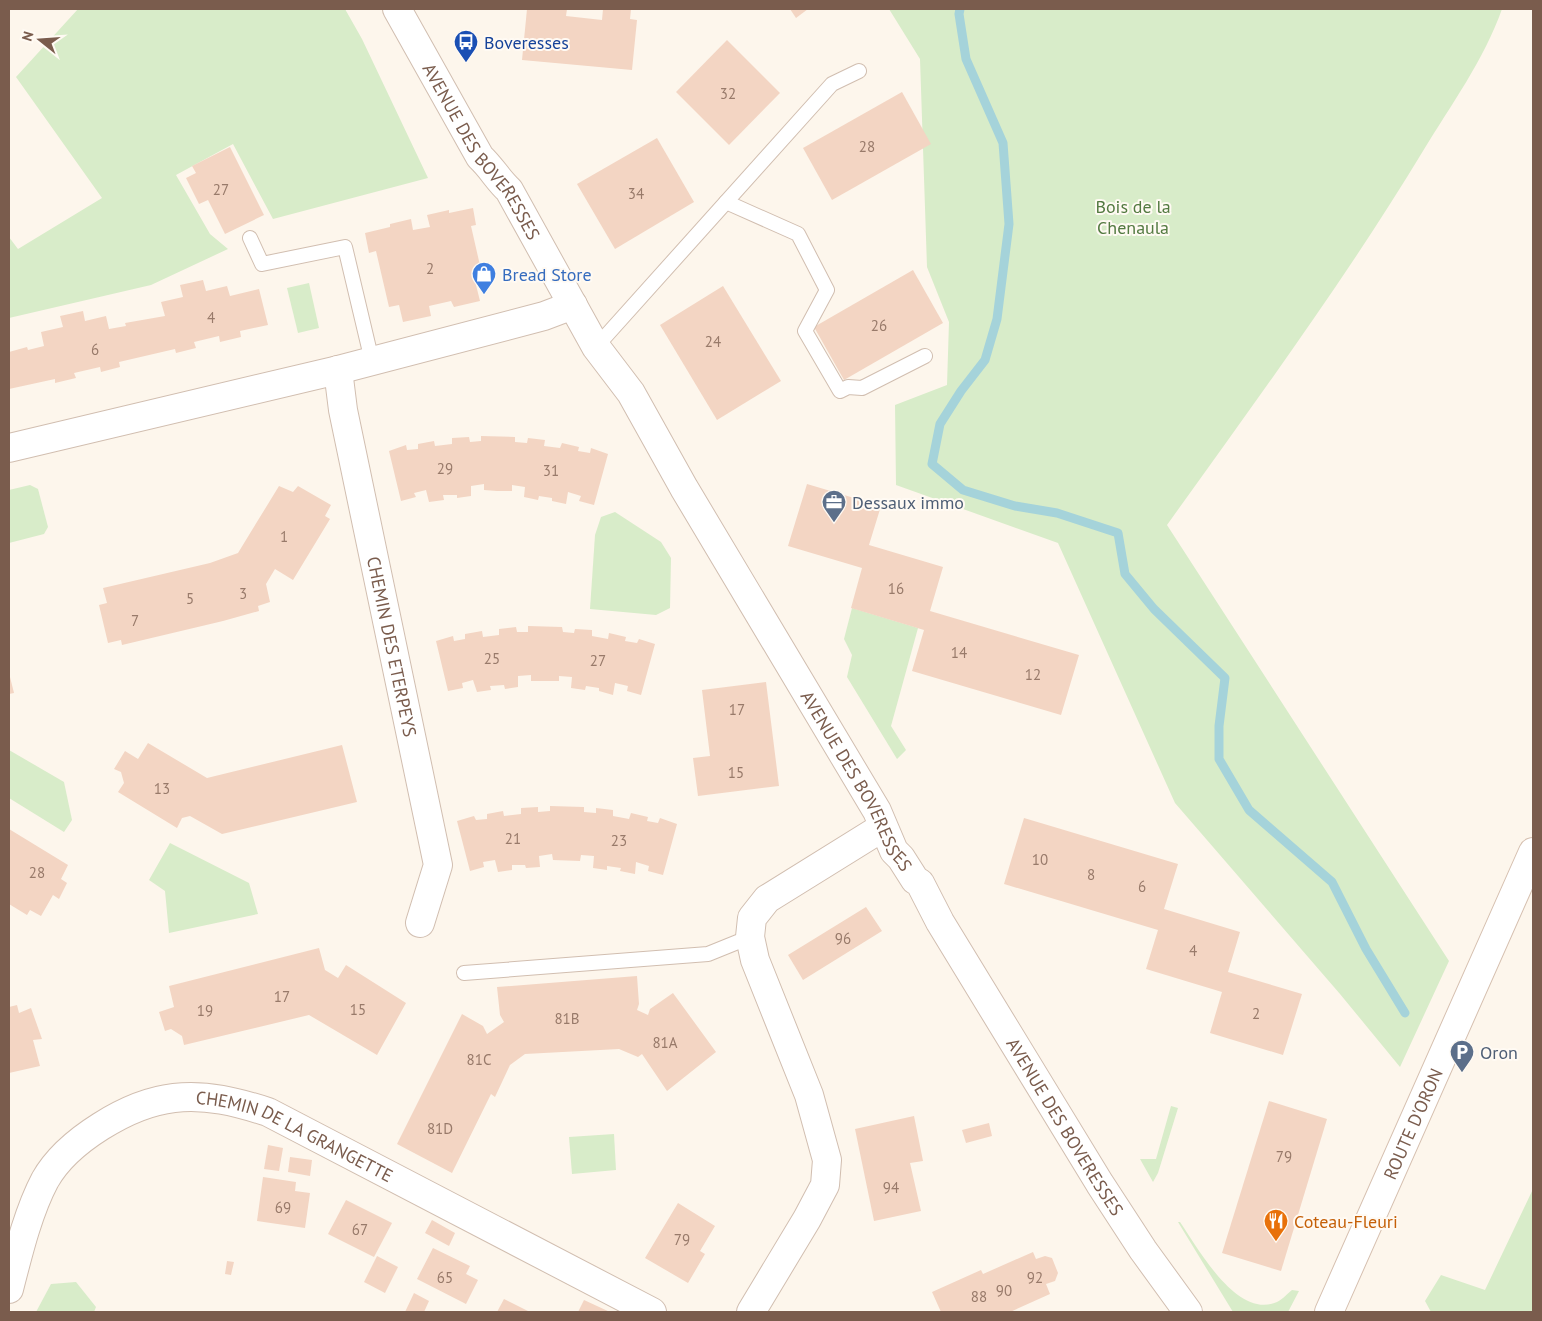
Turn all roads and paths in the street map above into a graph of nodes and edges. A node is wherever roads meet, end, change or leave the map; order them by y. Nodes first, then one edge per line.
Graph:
1 (396, 9) edge
2 (859, 70) dead end
3 (726, 202) junction
4 (250, 238) dead end
5 (573, 305) junction
6 (596, 347) junction
7 (925, 356) dead end
8 (372, 362) junction
9 (338, 370) junction
10 (9, 448) edge
11 (883, 827) junction
12 (1533, 852) edge
13 (420, 923) dead end
14 (750, 937) junction
15 (464, 973) dead end
16 (9, 1288) edge
17 (652, 1312) edge
18 (751, 1312) edge
19 (1188, 1312) edge
20 (1330, 1312) edge

1 - 5 street, AVENUE DES BOVERESSES
2 - 3 lane
3 - 6 lane
3 - 7 lane
4 - 8 lane
5 - 6 street, AVENUE DES BOVERESSES
5 - 8 street
6 - 11 street, AVENUE DES BOVERESSES
8 - 9 street
9 - 10 street
9 - 13 street, CHEMIN DES ETERPEYS
11 - 14 street
11 - 19 street, AVENUE DES BOVERESSES
12 - 20 street, ROUTE D'ORON
14 - 15 lane
14 - 18 street
16 - 17 street, CHEMIN DE LA GRANGETTE

